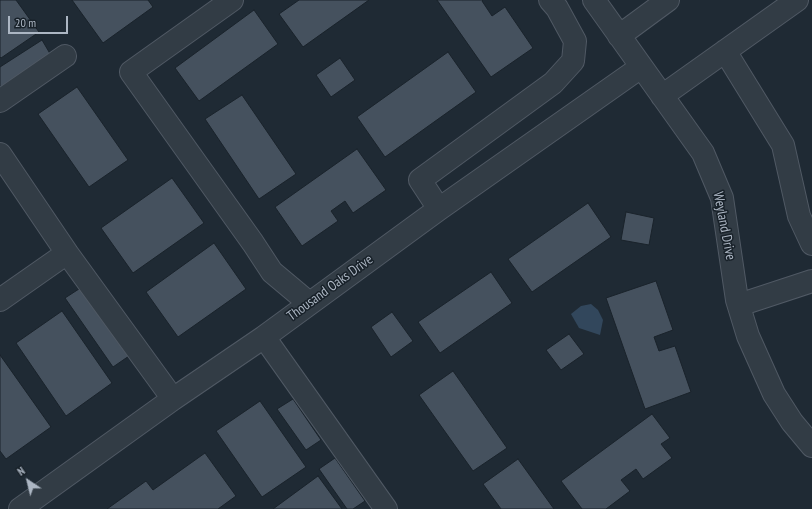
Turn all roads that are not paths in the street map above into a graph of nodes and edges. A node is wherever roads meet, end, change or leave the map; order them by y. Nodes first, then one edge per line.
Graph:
1 (232, 0) edge
2 (550, 0) edge
3 (594, 0) edge
4 (668, 0) edge
5 (797, 0) edge
6 (620, 36) junction
7 (725, 51) junction
8 (65, 56) dead end
9 (641, 67) junction
10 (662, 96) junction
11 (0, 101) edge
12 (0, 154) edge
13 (439, 209) junction
14 (812, 244) edge
15 (67, 253) junction
16 (812, 281) edge
17 (0, 300) edge
18 (309, 303) junction
19 (739, 305) junction
20 (264, 337) junction
21 (172, 399) junction
22 (812, 446) edge
23 (31, 506) edge
24 (386, 509) edge

1 - 18 street
2 - 13 street
3 - 6 street, Weyland Drive
4 - 6 street
5 - 7 street
6 - 9 street, Weyland Drive
7 - 10 street
7 - 14 street
8 - 11 street
9 - 10 street, Weyland Drive
9 - 13 street, Thousand Oaks Drive
10 - 19 street, Weyland Drive
12 - 15 street
13 - 18 street, Thousand Oaks Drive
15 - 17 street
15 - 21 street
16 - 19 street
18 - 20 street, Thousand Oaks Drive
19 - 22 street, Weyland Drive
20 - 21 street, Thousand Oaks Drive
20 - 24 street
21 - 23 street, Thousand Oaks Drive

